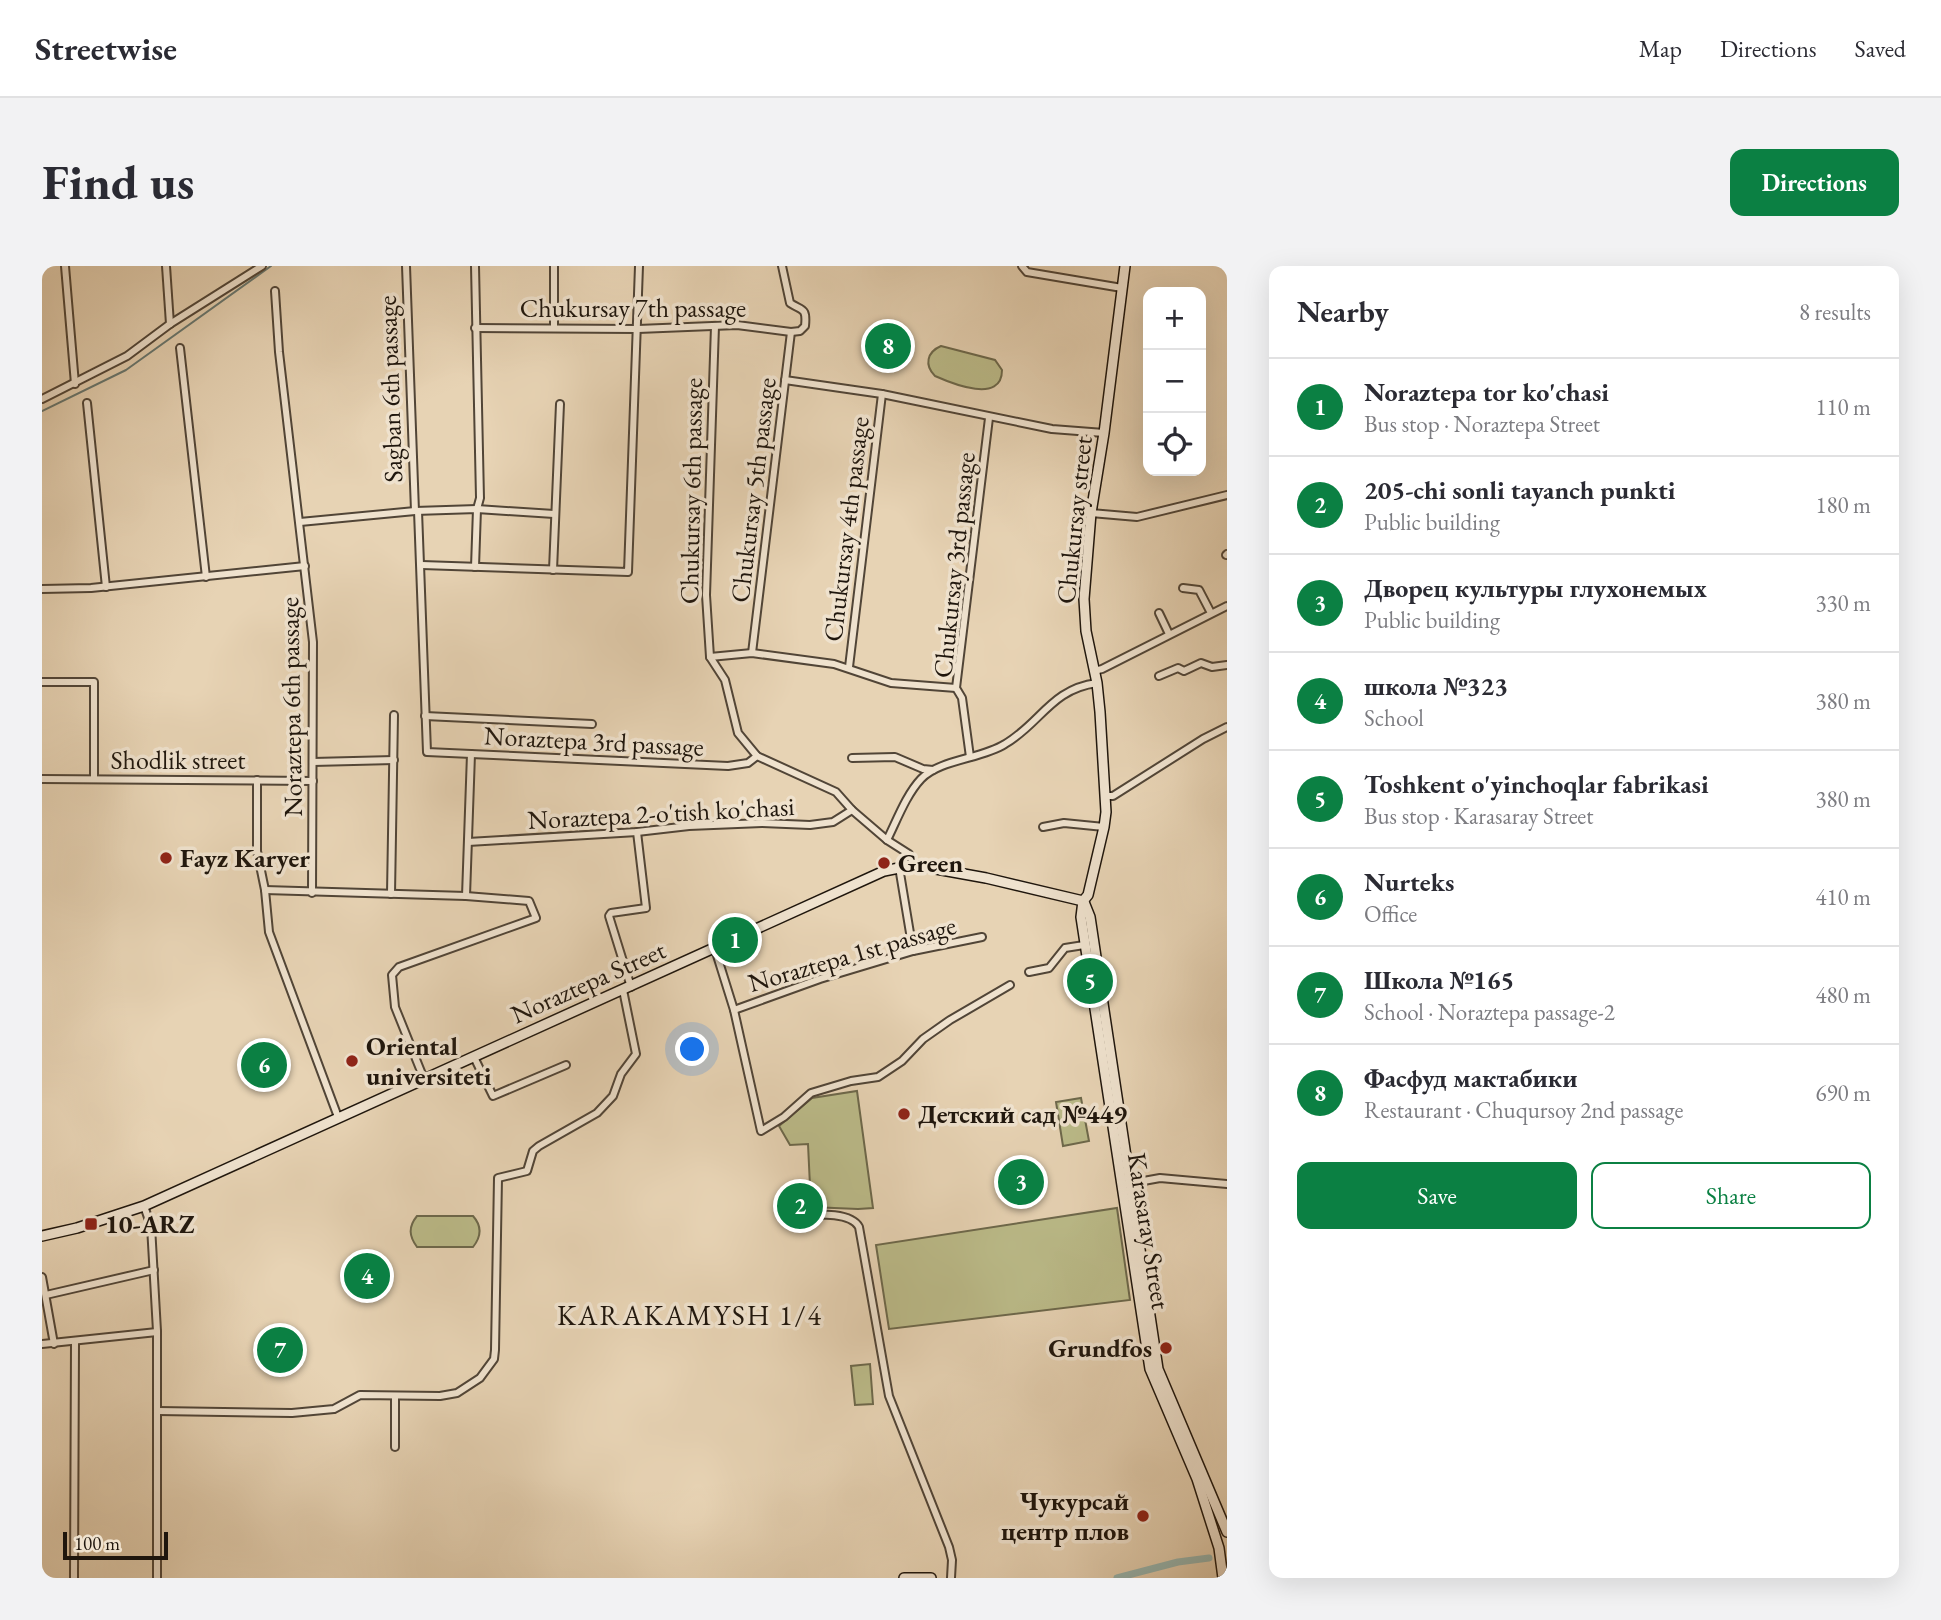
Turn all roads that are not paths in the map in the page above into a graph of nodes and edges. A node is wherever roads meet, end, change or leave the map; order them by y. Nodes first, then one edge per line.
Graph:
1 (65, 266) edge
2 (166, 266) edge
3 (262, 266) edge
4 (406, 266) edge
5 (475, 266) edge
6 (554, 266) edge
7 (639, 266) edge
8 (782, 266) edge
9 (1023, 266) edge
10 (1125, 266) edge
11 (1122, 288) junction
12 (275, 291) dead end
13 (170, 324) junction
14 (715, 326) junction
15 (475, 328) junction
16 (554, 328) junction
17 (638, 329) junction
18 (791, 332) junction
19 (180, 348) dead end
20 (785, 380) junction
21 (75, 384) junction
22 (882, 394) junction
23 (42, 399) edge
24 (87, 402) dead end
25 (560, 404) dead end
26 (989, 418) junction
27 (1104, 433) junction
28 (1227, 495) edge
29 (477, 509) junction
30 (416, 511) junction
31 (1091, 513) junction
32 (554, 514) junction
33 (300, 522) junction
34 (422, 565) junction
35 (305, 566) junction
36 (475, 567) junction
37 (553, 570) junction
38 (206, 577) junction
39 (106, 587) junction
40 (1183, 588) dead end
41 (42, 589) edge
42 (1227, 606) edge
43 (1211, 613) junction
44 (1159, 614) dead end
45 (1169, 634) junction
46 (752, 653) junction
47 (710, 657) junction
48 (1227, 665) edge
49 (849, 667) junction
50 (1094, 671) junction
51 (1159, 676) dead end
52 (42, 682) edge
53 (1097, 683) junction
54 (956, 688) junction
55 (394, 715) dead end
56 (425, 716) junction
57 (592, 724) dead end
58 (1227, 727) edge
59 (427, 752) joint
60 (471, 754) junction
61 (758, 756) junction
62 (970, 757) junction
63 (852, 758) dead end
64 (394, 760) junction
65 (313, 762) junction
66 (935, 770) junction
67 (42, 779) edge
68 (93, 779) junction
69 (257, 780) junction
70 (313, 780) junction
71 (1106, 796) junction
72 (852, 810) junction
73 (1042, 827) dead end
74 (1104, 827) junction
75 (637, 832) junction
76 (887, 840) junction
77 (468, 842) junction
78 (914, 864) junction
79 (899, 867) junction
80 (265, 890) junction
81 (312, 893) junction
82 (391, 894) junction
83 (466, 896) junction
84 (1083, 901) junction
85 (982, 937) dead end
86 (1084, 945) junction
87 (715, 949) junction
88 (913, 951) junction
89 (1029, 972) dead end
90 (1010, 985) dead end
91 (627, 989) junction
92 (734, 1010) junction
93 (474, 1056) junction
94 (566, 1065) dead end
95 (424, 1079) junction
96 (338, 1117) junction
97 (1126, 1184) junction
98 (1227, 1184) edge
99 (144, 1206) junction
100 (789, 1215) dead end
101 (42, 1236) edge
102 (154, 1270) junction
103 (42, 1277) edge
104 (46, 1295) junction
105 (157, 1332) junction
106 (75, 1343) junction
107 (42, 1344) edge
108 (54, 1344) junction
109 (395, 1397) junction
110 (158, 1411) junction
111 (395, 1447) dead end
112 (1227, 1532) edge
113 (75, 1578) edge
114 (157, 1578) edge
115 (904, 1578) edge
116 (931, 1578) edge
117 (951, 1578) edge
118 (1223, 1578) edge

1 - 21 street
2 - 13 street
3 - 13 street
4 - 30 street, Sagban 6th passage
5 - 15 street
6 - 16 street
7 - 17 street
8 - 18 street, Chukursay 5th passage
9 - 11 street
10 - 11 main road, Chukursay street
11 - 27 main road, Chukursay street
12 - 33 street, Noraztepa 6th passage
13 - 21 street
14 - 17 street, Chukursay 7th passage
14 - 18 street, Chukursay 7th passage
14 - 47 street, Chukursay 6th passage
15 - 16 street, Chukursay 7th passage
15 - 29 street
16 - 17 street, Chukursay 7th passage
17 - 37 street
18 - 20 street, Chukursay 5th passage
19 - 38 street
20 - 22 street
20 - 46 street, Chukursay 5th passage
21 - 23 street
22 - 26 street
22 - 49 street, Chukursay 4th passage
24 - 39 street
25 - 32 street
26 - 27 street
26 - 54 street, Chukursay 3rd passage
27 - 31 main road, Chukursay street
28 - 31 street
29 - 30 street
29 - 32 street
29 - 36 street
30 - 33 street
30 - 34 street, Sagban 6th passage
31 - 50 main road, Chukursay street
32 - 37 street
33 - 35 street, Noraztepa 6th passage
34 - 36 street
34 - 56 street, Sagban 6th passage
35 - 38 street
35 - 65 street, Noraztepa 6th passage
36 - 37 street
38 - 39 street
39 - 41 street
40 - 43 street
42 - 43 street
43 - 45 street
44 - 45 street
45 - 50 street
46 - 47 street
46 - 49 street
47 - 61 street
48 - 51 street
49 - 54 street
50 - 53 main road, Chukursay street
52 - 68 street
53 - 62 street
53 - 71 main road, Chukursay street
54 - 62 street, Chukursay 3rd passage
55 - 64 street
56 - 57 street
56 - 59 street, Sagban 6th passage
58 - 71 street
59 - 60 street, Noraztepa 3rd passage
60 - 61 street, Noraztepa 3rd passage
60 - 77 street
61 - 72 street
62 - 66 street
63 - 66 street
64 - 65 street
64 - 82 street
65 - 70 street, Noraztepa 6th passage
66 - 76 street
67 - 68 street, Shodlik street
68 - 69 street, Shodlik street
69 - 70 street, Shodlik street
69 - 80 street
70 - 81 street, Noraztepa 6th passage
71 - 74 main road, Chukursay street
72 - 75 street, Noraztepa 2-o'tish ko'chasi
72 - 76 street
73 - 74 street
74 - 84 main road, Chukursay street
75 - 77 street, Noraztepa 2-o'tish ko'chasi
75 - 91 street
76 - 78 street
77 - 83 street
78 - 79 main road, Noraztepa Street
78 - 84 main road, Noraztepa Street
79 - 87 main road, Noraztepa Street
79 - 88 street
80 - 81 street
80 - 96 street
81 - 82 street
82 - 83 street
83 - 95 street
84 - 86 main road, Karasaray Street
84 - 97 main road, Karasaray Street
85 - 88 street, Noraztepa 1st passage
86 - 89 street
86 - 97 main road, Karasaray Street
87 - 91 main road, Noraztepa Street
87 - 92 street
88 - 92 street, Noraztepa 1st passage
90 - 92 street
91 - 93 main road, Noraztepa Street
91 - 109 street
93 - 94 street
93 - 95 main road, Noraztepa Street
95 - 96 main road, Noraztepa Street
96 - 99 main road, Noraztepa Street
97 - 98 street
97 - 112 main road, Karasaray Street
97 - 118 main road, Karasaray Street
99 - 101 main road, Noraztepa Street
99 - 102 street
100 - 117 street
102 - 104 street
102 - 105 street
103 - 104 street
104 - 108 street
105 - 106 street
105 - 110 street
106 - 108 street
106 - 113 street
107 - 108 street
109 - 110 street
109 - 111 street
110 - 114 street
115 - 116 main road

